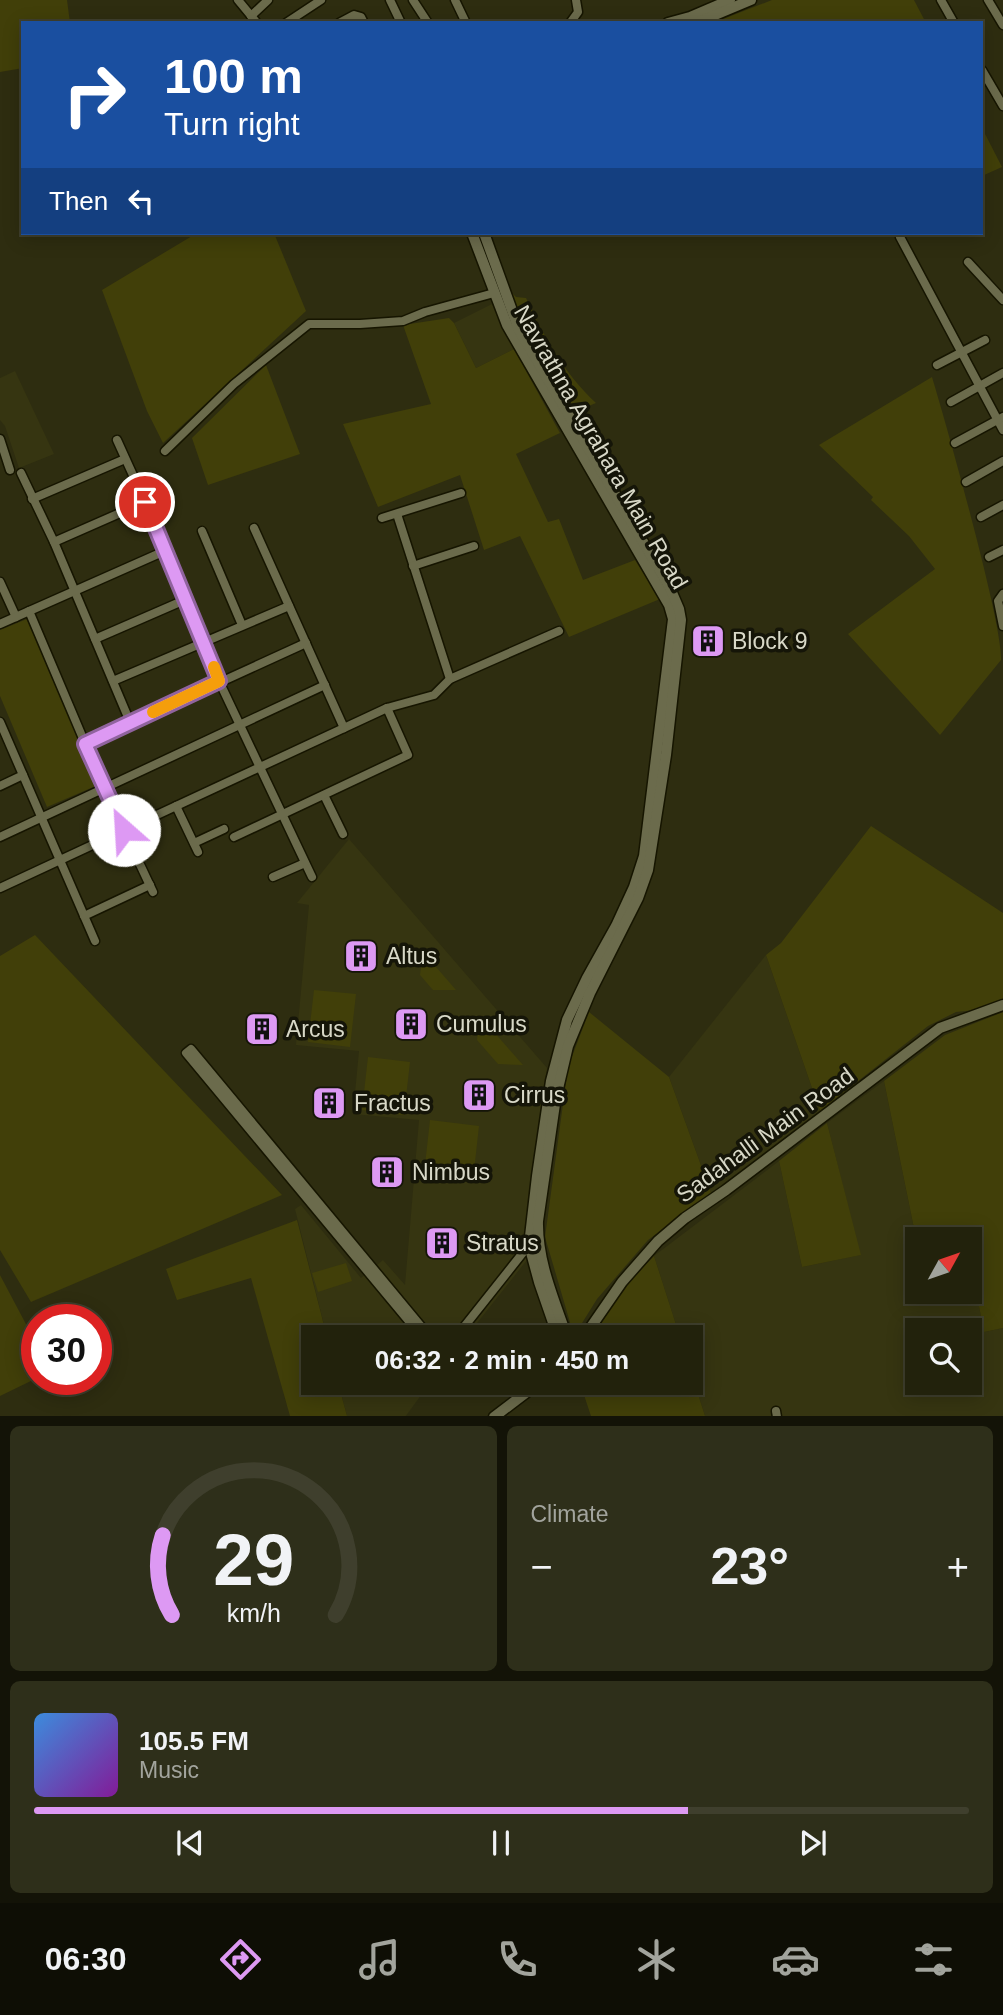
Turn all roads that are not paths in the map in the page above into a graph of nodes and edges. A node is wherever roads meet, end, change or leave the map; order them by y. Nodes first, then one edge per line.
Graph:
1 (238, 0) edge
2 (268, 0) edge
3 (321, 0) edge
4 (390, 0) edge
5 (413, 0) edge
6 (455, 0) edge
7 (576, 0) edge
8 (751, 0) edge
9 (941, 0) edge
10 (988, 0) edge
11 (725, 5) edge
12 (254, 19) edge
13 (289, 21) edge
14 (344, 21) edge
15 (362, 21) edge
16 (400, 21) edge
17 (427, 21) edge
18 (465, 21) edge
19 (571, 21) edge
20 (674, 21) edge
21 (699, 21) edge
22 (953, 21) edge
23 (1003, 25) edge
24 (983, 72) edge
25 (1003, 107) edge
26 (473, 235) edge
27 (485, 235) edge
28 (900, 237) dead end
29 (968, 262) dead end
30 (494, 293) junction
31 (1003, 300) edge
32 (985, 340) dead end
33 (961, 352) junction
34 (937, 365) dead end
35 (1003, 373) edge
36 (979, 386) junction
37 (951, 402) dead end
38 (1000, 418) edge
39 (1003, 430) edge
40 (0, 439) edge
41 (117, 440) dead end
42 (956, 443) dead end
43 (165, 451) dead end
44 (125, 458) junction
45 (1003, 461) edge
46 (10, 470) dead end
47 (21, 473) dead end
48 (966, 481) dead end
49 (461, 493) dead end
50 (32, 499) junction
51 (145, 502) junction
52 (1003, 505) edge
53 (397, 514) junction
54 (981, 517) dead end
55 (382, 518) dead end
56 (254, 528) dead end
57 (202, 531) dead end
58 (54, 542) junction
59 (474, 546) dead end
60 (167, 550) junction
61 (1003, 550) edge
62 (989, 557) dead end
63 (414, 566) junction
64 (0, 582) edge
65 (75, 592) junction
66 (1003, 594) edge
67 (187, 599) junction
68 (289, 606) junction
69 (29, 611) junction
70 (16, 617) junction
71 (0, 624) edge
72 (242, 625) junction
73 (1003, 626) edge
74 (559, 631) dead end
75 (95, 639) junction
76 (203, 641) junction
77 (306, 643) junction
78 (450, 679) junction
79 (113, 681) junction
80 (219, 681) junction
81 (325, 685) junction
82 (387, 708) junction
83 (0, 722) edge
84 (130, 722) junction
85 (239, 724) junction
86 (344, 728) junction
87 (2, 734) edge
88 (85, 744) junction
89 (260, 767) junction
90 (23, 775) junction
91 (658, 781) junction
92 (0, 786) edge
93 (103, 788) junction
94 (324, 795) junction
95 (176, 806) junction
96 (282, 814) junction
97 (41, 817) junction
98 (224, 828) dead end
99 (124, 830) junction
100 (343, 834) dead end
101 (0, 836) edge
102 (234, 837) dead end
103 (194, 843) junction
104 (198, 852) dead end
105 (60, 860) junction
106 (305, 863) junction
107 (273, 877) dead end
108 (312, 877) dead end
109 (0, 888) edge
110 (84, 916) junction
111 (95, 941) dead end
112 (1003, 1005) edge
113 (536, 1209) junction
114 (529, 1245) junction
115 (412, 1325) edge
116 (420, 1325) edge
117 (466, 1325) edge
118 (554, 1325) edge
119 (563, 1325) edge
120 (592, 1325) edge
121 (526, 1395) edge
122 (530, 1395) edge
123 (519, 1402) junction
124 (494, 1416) edge
125 (504, 1416) edge

1 - 12 street
2 - 12 street
3 - 13 street
4 - 16 street
5 - 17 street
6 - 18 street
7 - 19 street
8 - 11 street
9 - 22 street
10 - 23 street
11 - 20 street
11 - 21 street
14 - 15 street
24 - 25 street
26 - 30 street, Navrathna Agrahara Main Road
27 - 91 street, Navrathna Agrahara Main Road
28 - 33 street
29 - 31 street
30 - 43 street
30 - 91 street, Navrathna Agrahara Main Road
32 - 33 street
33 - 34 street
33 - 36 street
35 - 36 street
36 - 37 street
36 - 38 street
38 - 39 street
38 - 42 street
40 - 46 street
41 - 44 street
44 - 50 street
44 - 51 street
45 - 48 street
47 - 50 street
49 - 53 street
50 - 58 street
51 - 58 street
51 - 60 street
52 - 54 street
53 - 55 street
53 - 63 street
56 - 68 street
57 - 72 street
58 - 65 street
59 - 63 street
60 - 65 street
60 - 67 street
61 - 62 street
63 - 78 street
64 - 70 street
65 - 69 street
65 - 75 street
66 - 73 street
67 - 75 street
67 - 76 street
68 - 72 street
68 - 77 street
69 - 70 street
69 - 88 street
70 - 71 street
72 - 76 street
74 - 78 street
75 - 79 street
76 - 79 street
76 - 80 street
77 - 80 street
77 - 81 street
78 - 82 street
79 - 84 street
80 - 84 street
80 - 85 street
81 - 85 street
81 - 86 street
82 - 86 street
82 - 94 street
83 - 87 street
84 - 88 street
85 - 89 street
85 - 93 street
86 - 89 street
87 - 90 street
88 - 93 street
89 - 95 street
89 - 96 street
90 - 92 street
90 - 97 street
91 - 113 street, Navrathna Agrahara Main Road
93 - 97 street
93 - 99 street
94 - 96 street
94 - 100 street
95 - 99 street
95 - 103 street
96 - 102 street
96 - 106 street
97 - 101 street
97 - 105 street
98 - 103 street
99 - 105 street
99 - 110 street
103 - 104 street
105 - 109 street
105 - 110 street
106 - 107 street
106 - 108 street
110 - 111 street
112 - 120 street, Sadahalli Main Road
113 - 114 street, Navrathna Agrahara Main Road
113 - 119 street, Navrathna Agrahara Main Road
114 - 117 street
114 - 118 street, Navrathna Agrahara Main Road
115 - 116 street
121 - 123 street
122 - 123 street
123 - 124 street
123 - 125 street

